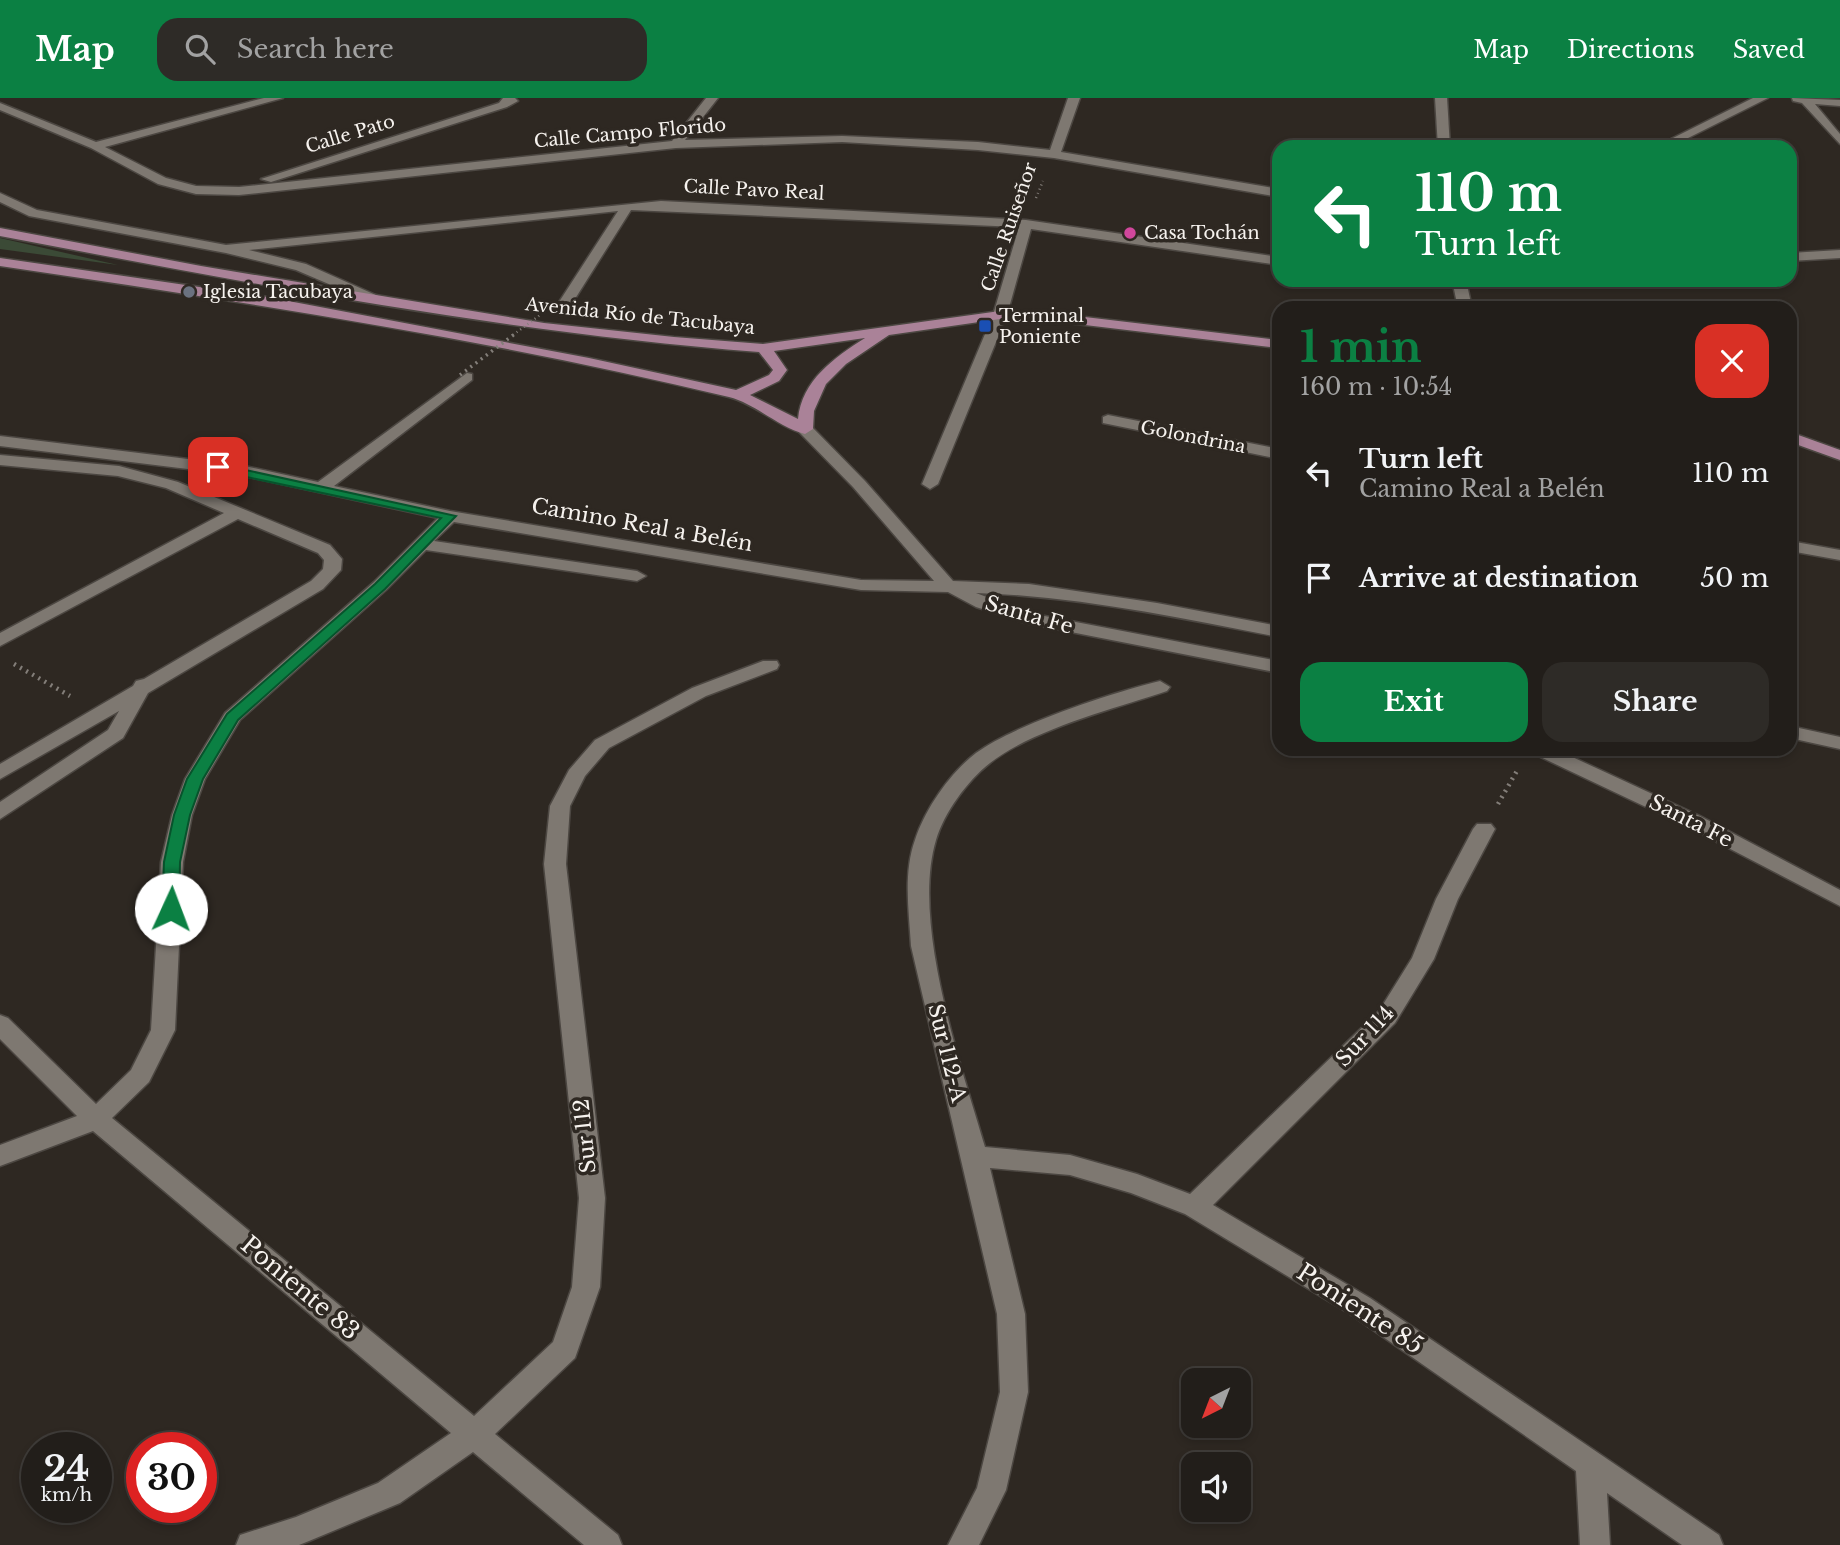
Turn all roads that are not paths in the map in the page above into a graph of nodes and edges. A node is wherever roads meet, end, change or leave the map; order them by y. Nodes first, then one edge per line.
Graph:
1 (277, 98) edge
2 (712, 98) edge
3 (1074, 98) edge
4 (1441, 98) edge
5 (1762, 98) edge
6 (1790, 98) edge
7 (510, 99) edge
8 (1804, 99) edge
9 (1840, 103) edge
10 (0, 106) edge
11 (1444, 140) edge
12 (1675, 140) edge
13 (1840, 141) edge
14 (676, 144) junction
15 (95, 146) junction
16 (1054, 154) junction
17 (239, 191) junction
18 (1272, 191) edge
19 (0, 197) edge
20 (627, 206) junction
21 (1026, 224) junction
22 (0, 232) edge
23 (226, 249) junction
24 (1840, 254) edge
25 (1797, 257) edge
26 (1272, 260) edge
27 (0, 262) edge
28 (373, 299) junction
29 (562, 301) road end
30 (1000, 315) junction
31 (891, 328) junction
32 (1272, 343) edge
33 (763, 348) junction
34 (463, 376) road end
35 (738, 395) junction
36 (1108, 420) dead end
37 (806, 429) junction
38 (1797, 440) edge
39 (0, 441) edge
40 (26, 444) junction
41 (1272, 453) edge
42 (1840, 455) edge
43 (1, 461) edge
44 (930, 484) dead end
45 (319, 489) junction
46 (239, 512) junction
47 (450, 516) junction
48 (425, 545) junction
49 (1797, 547) edge
50 (1840, 555) edge
51 (637, 576) dead end
52 (947, 585) junction
53 (1272, 630) edge
54 (0, 640) edge
55 (770, 665) dead end
56 (1272, 666) edge
57 (143, 685) junction
58 (1160, 687) dead end
59 (1797, 734) edge
60 (1840, 743) edge
61 (1533, 756) edge
62 (0, 773) edge
63 (0, 812) edge
64 (1484, 830) road end
65 (1840, 899) edge
66 (0, 1024) edge
67 (96, 1119) junction
68 (0, 1156) edge
69 (975, 1156) junction
70 (1194, 1207) junction
71 (476, 1433) junction
72 (1590, 1462) junction
73 (251, 1545) edge
74 (607, 1545) edge
75 (963, 1545) edge
76 (1595, 1545) edge
77 (1708, 1545) edge

1 - 15 street
2 - 14 street
3 - 16 street, Calle Ruiseñor
4 - 11 street
5 - 12 street
6 - 8 street
7 - 17 street, Calle Pato
8 - 9 street
8 - 13 street
10 - 15 street, Calle Campo Florido
14 - 16 street, Calle Campo Florido
14 - 17 street, Calle Campo Florido
15 - 17 street, Calle Campo Florido
16 - 18 street, Calle Campo Florido
19 - 23 street
20 - 21 street, Calle Pavo Real
20 - 23 street, Calle Pavo Real
20 - 29 street
21 - 26 street, Calle Pavo Real
21 - 30 street, Calle Ruiseñor
22 - 28 main road, Avenida Río de Tacubaya
23 - 28 street
24 - 25 street
27 - 35 main road
28 - 33 main road, Avenida Río de Tacubaya
30 - 31 main road, Avenida Río de Tacubaya
30 - 32 main road, Avenida Río de Tacubaya
30 - 44 street, Calle Ruiseñor
31 - 33 main road, Avenida Río de Tacubaya
31 - 37 main road
33 - 35 main road
34 - 45 street
35 - 37 main road
36 - 41 street, Golondrina
37 - 52 street, Santa Fe
38 - 42 main road
39 - 40 street, Camino Real a Belén
40 - 43 street
40 - 45 street, Camino Real a Belén
43 - 46 street
45 - 47 street, Camino Real a Belén
46 - 54 street
46 - 57 street
47 - 48 street
47 - 52 street, Camino Real a Belén
48 - 51 street
48 - 67 street
49 - 50 street
52 - 53 street, Camino Real a Belén
52 - 56 street, Santa Fe
55 - 71 street, Sur 112
57 - 62 street
57 - 63 street
58 - 69 street, Sur 112-A
59 - 60 street
61 - 65 street, Santa Fe
64 - 70 street, Sur 114
66 - 67 street, Poniente 83
67 - 68 street
67 - 71 street, Poniente 83
69 - 70 street, Poniente 85
69 - 75 street, Sur 112-A
70 - 72 street, Poniente 85
71 - 73 street, Sur 112
71 - 74 street, Poniente 83
72 - 76 street
72 - 77 street, Poniente 85

